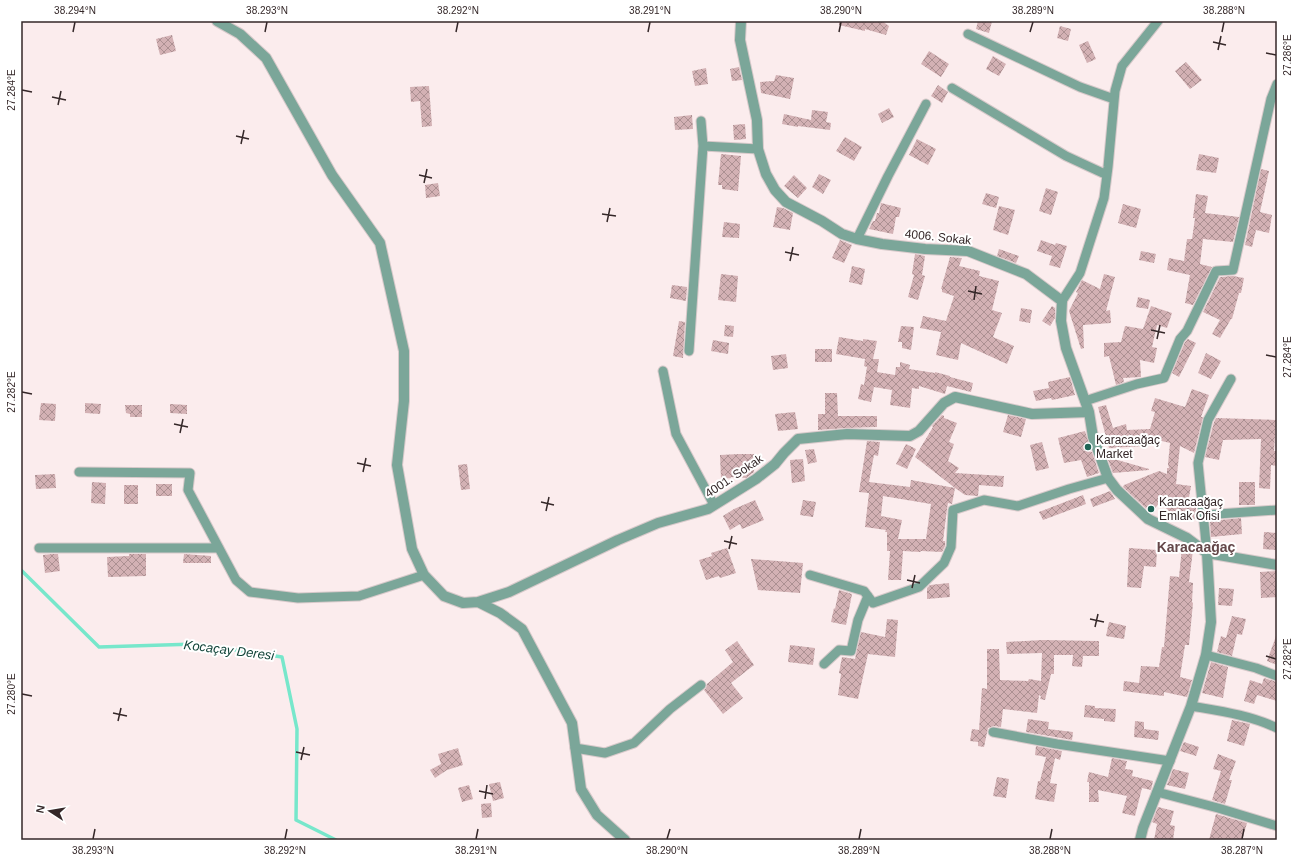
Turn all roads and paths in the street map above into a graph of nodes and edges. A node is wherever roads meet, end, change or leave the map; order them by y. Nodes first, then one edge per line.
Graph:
1 (217, 21) edge
2 (741, 21) edge
3 (1158, 21) edge
4 (968, 34) dead end
5 (1277, 84) edge
6 (952, 88) dead end
7 (1114, 99) junction
8 (926, 104) dead end
9 (701, 121) dead end
10 (703, 146) junction
11 (758, 149) junction
12 (1107, 176) junction
13 (857, 240) junction
14 (1062, 301) junction
15 (689, 351) dead end
16 (663, 371) dead end
17 (1232, 379) dead end
18 (1085, 401) junction
19 (1089, 412) junction
20 (79, 472) dead end
21 (1108, 478) junction
22 (714, 505) junction
23 (1277, 510) edge
24 (1203, 515) junction
25 (39, 548) dead end
26 (219, 548) junction
27 (1207, 553) junction
28 (1277, 564) edge
29 (424, 575) junction
30 (810, 575) dead end
31 (868, 596) junction
32 (478, 602) junction
33 (1206, 655) junction
34 (824, 664) dead end
35 (1277, 676) edge
36 (702, 685) dead end
37 (1191, 706) junction
38 (1277, 728) edge
39 (993, 732) dead end
40 (575, 748) junction
41 (1170, 761) junction
42 (1157, 792) junction
43 (1277, 826) edge
44 (625, 840) edge
45 (1140, 840) edge

1 - 29 street
2 - 11 street, 4006. Sokak
3 - 7 street
4 - 7 street
5 - 18 street
6 - 12 street
7 - 12 street
8 - 13 street
9 - 10 street
10 - 11 street
10 - 15 street
11 - 13 street, 4006. Sokak
12 - 14 street
13 - 14 street, 4006. Sokak
14 - 18 street
16 - 22 street
17 - 24 street
18 - 19 street
19 - 21 street
19 - 22 street, 4001. Sokak
20 - 26 street
21 - 27 street
21 - 31 street
22 - 32 street, 4001. Sokak
23 - 24 street
24 - 27 street
25 - 26 street
26 - 29 street
27 - 28 street
27 - 33 street
29 - 32 street
30 - 31 street
31 - 34 street
32 - 40 street
33 - 35 street
33 - 37 street
36 - 40 street
37 - 38 street
37 - 41 street
39 - 41 street
40 - 44 street
41 - 42 street
42 - 43 street
42 - 45 street

